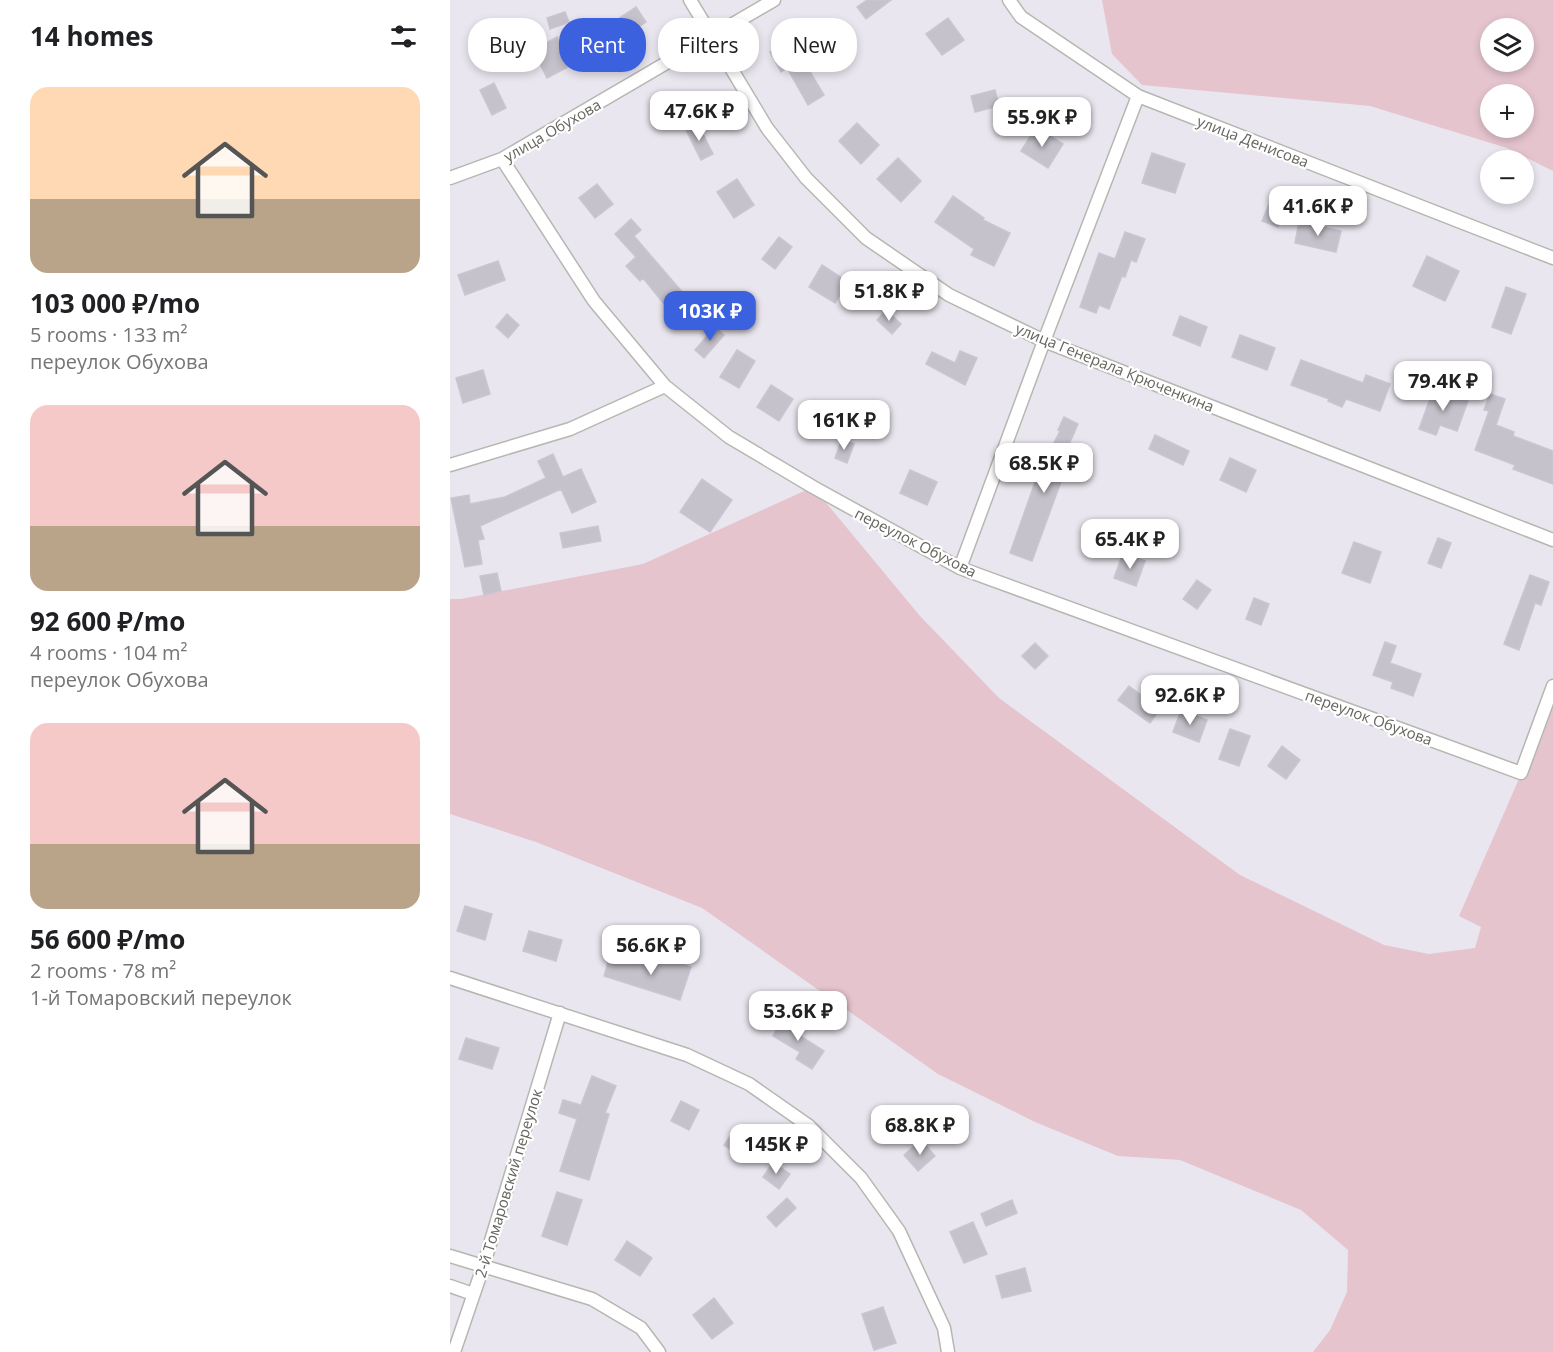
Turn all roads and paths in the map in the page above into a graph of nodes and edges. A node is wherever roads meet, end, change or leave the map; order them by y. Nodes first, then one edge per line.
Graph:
1 (690, 0) edge
2 (774, 0) edge
3 (1008, 0) edge
4 (701, 18) edge
5 (744, 18) edge
6 (658, 69) edge
7 (734, 72) edge
8 (1138, 96) junction
9 (502, 159) junction
10 (450, 178) edge
11 (1553, 258) edge
12 (1044, 341) junction
13 (665, 386) junction
14 (450, 465) edge
15 (1553, 540) edge
16 (960, 568) junction
17 (1553, 686) edge
18 (450, 978) edge
19 (560, 1013) junction
20 (450, 1256) edge
21 (483, 1267) junction
22 (450, 1286) edge
23 (473, 1293) junction
24 (454, 1352) edge
25 (659, 1352) edge
26 (948, 1352) edge

1 - 4 street, улица Генерала Крюченкина
2 - 5 street, улица Обухова
3 - 8 street, улица Денисова
6 - 9 street, улица Обухова
7 - 12 street, улица Генерала Крюченкина
8 - 11 street, улица Денисова
8 - 12 street
9 - 10 street, улица Обухова
9 - 13 street, переулок Обухова
12 - 15 street, улица Генерала Крюченкина
12 - 16 street
13 - 14 street
13 - 16 street, переулок Обухова
16 - 17 street, переулок Обухова
18 - 19 street
19 - 21 street, 2-й Томаровский переулок
19 - 26 street
20 - 21 street
21 - 23 street, 2-й Томаровский переулок
21 - 25 street
22 - 23 street
23 - 24 street, 2-й Томаровский переулок

